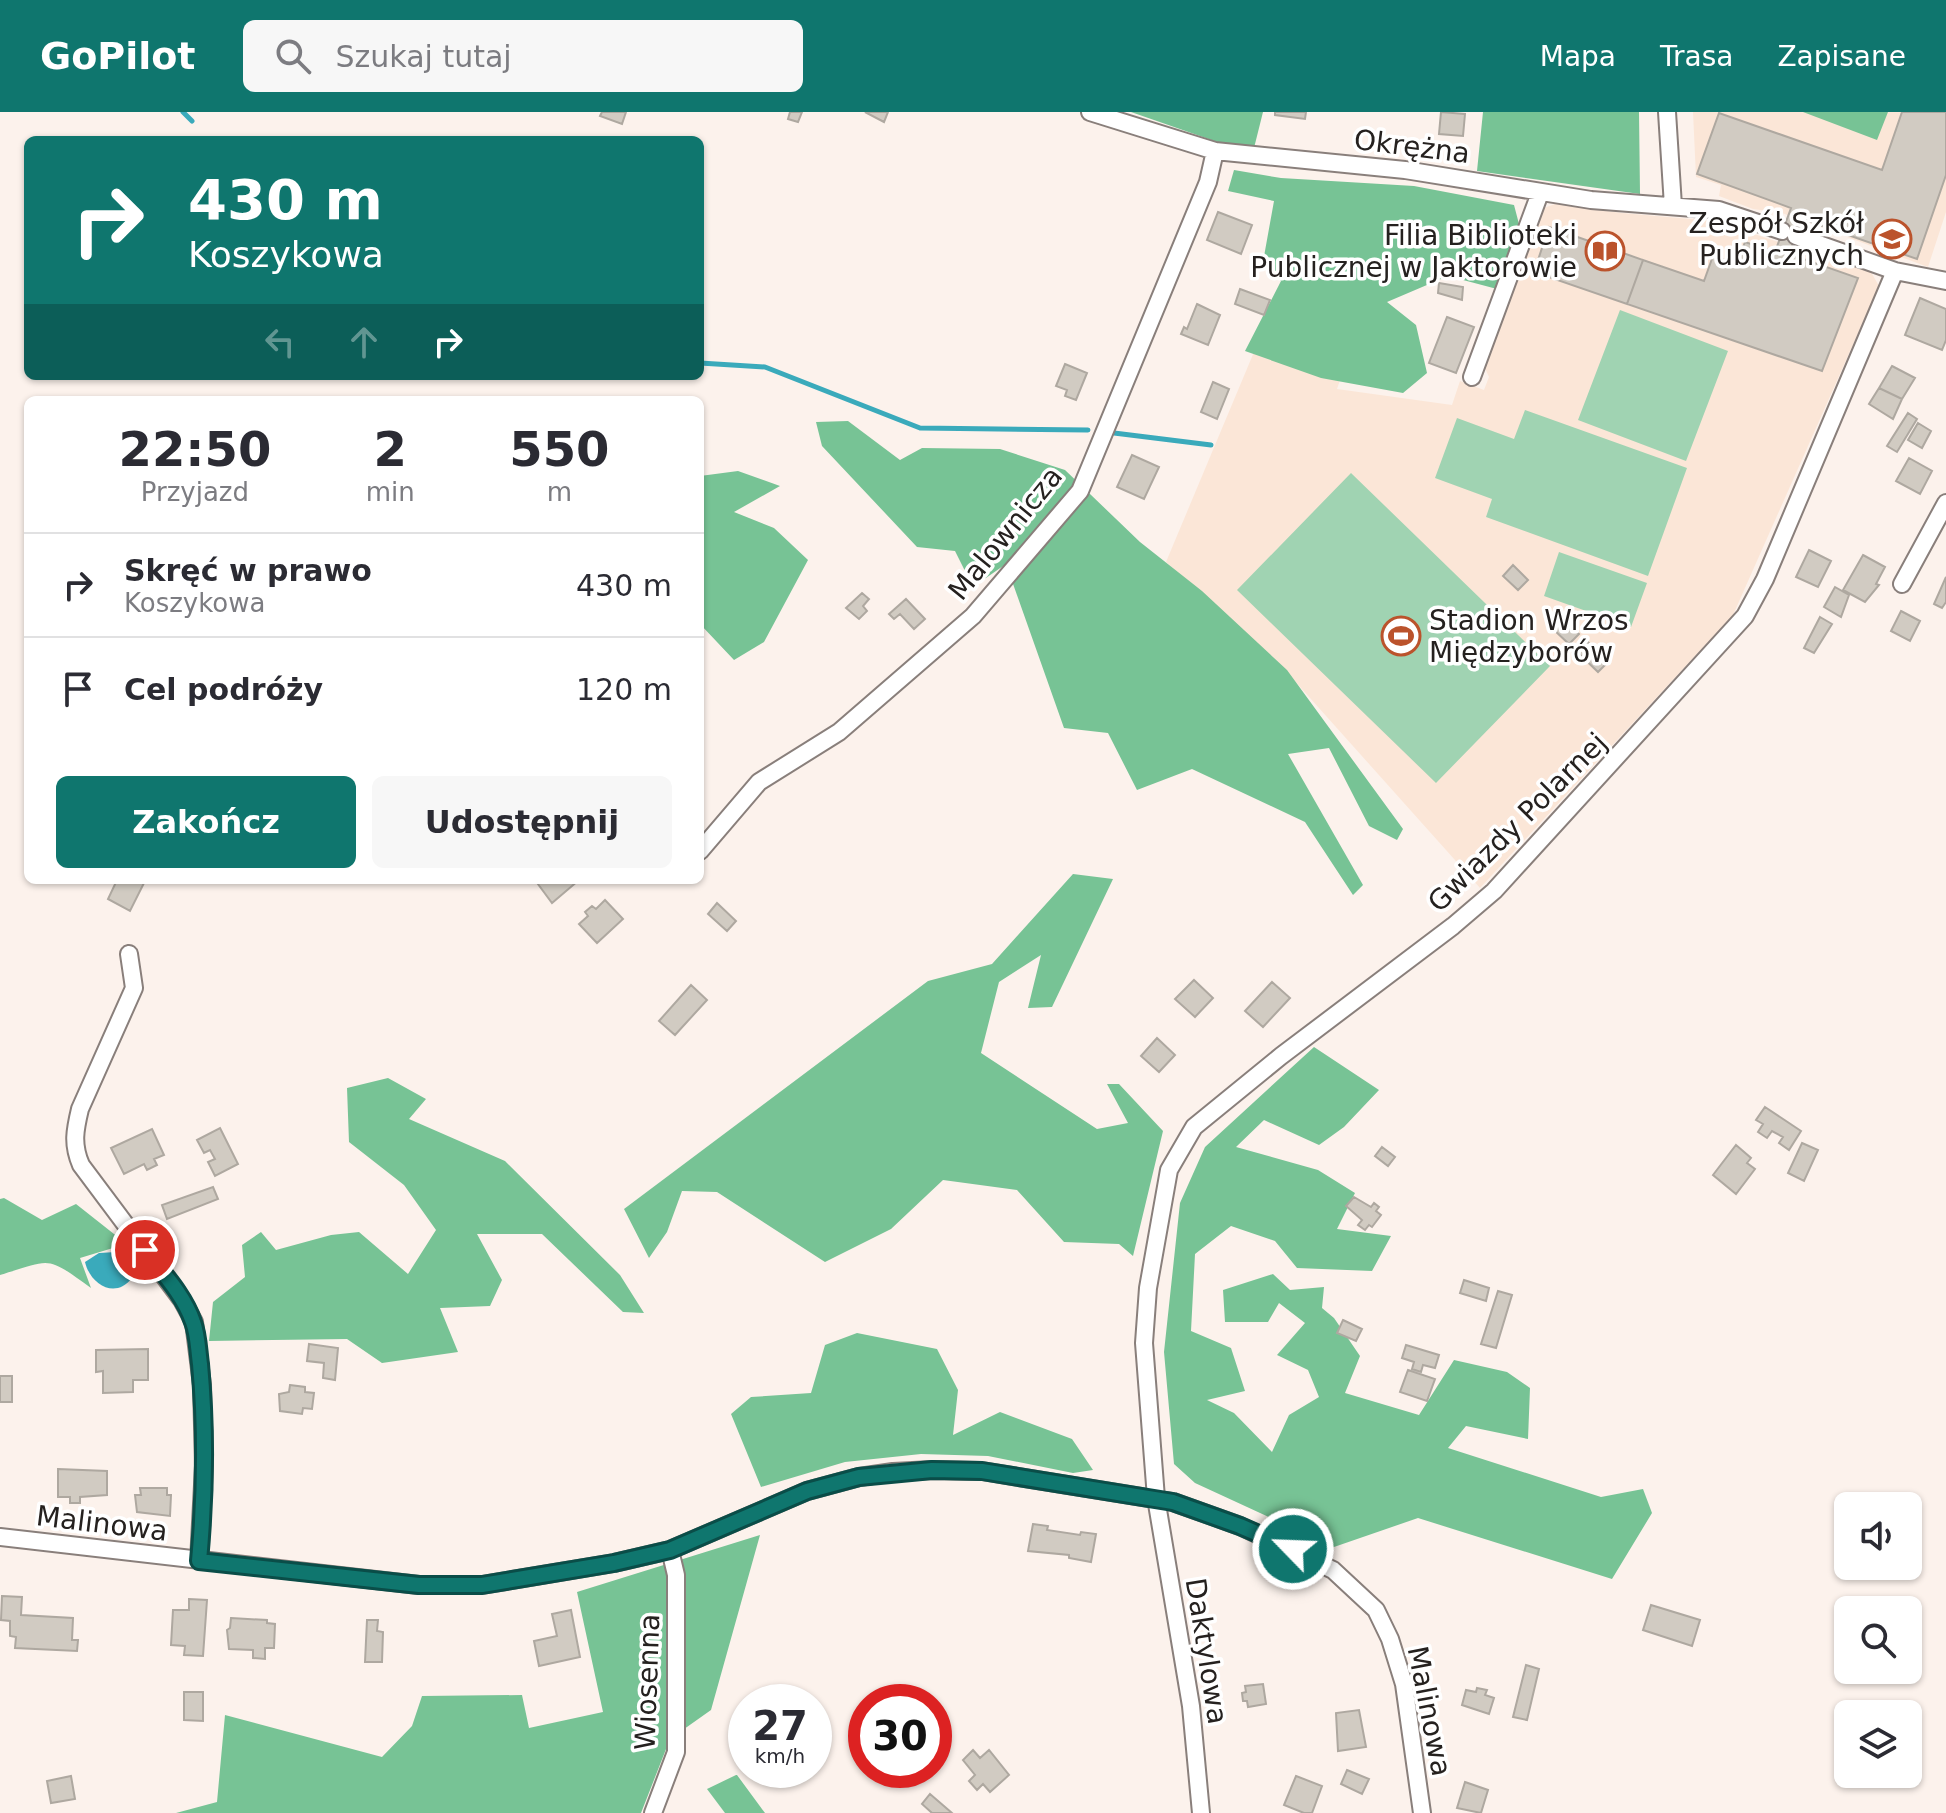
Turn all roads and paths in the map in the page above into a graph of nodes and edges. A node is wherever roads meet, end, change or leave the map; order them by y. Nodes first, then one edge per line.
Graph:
1 (1667, 112) edge
2 (1096, 113) edge
3 (1215, 151) junction
4 (1540, 193) junction
5 (1673, 206) junction
6 (1895, 271) junction
7 (1946, 281) edge
8 (1472, 377) dead end
9 (1946, 503) edge
10 (1902, 584) dead end
11 (704, 846) edge
12 (129, 954) dead end
13 (1156, 1498) junction
14 (0, 1537) edge
15 (670, 1550) junction
16 (199, 1561) junction
17 (653, 1813) edge
18 (1201, 1813) edge
19 (1422, 1813) edge

1 - 5 street
2 - 3 street, Okrężna
3 - 4 street, Okrężna
3 - 11 street, Malownicza
4 - 5 street, Okrężna
4 - 8 street
5 - 6 street, Okrężna
6 - 7 street, Okrężna
6 - 13 street, Gwiazdy Polarnej
9 - 10 street
12 - 16 street
13 - 15 street, Malinowa
13 - 18 street, Daktylowa
13 - 19 street, Malinowa
14 - 16 street, Malinowa
15 - 16 street, Malinowa
15 - 17 street, Wiosenna

